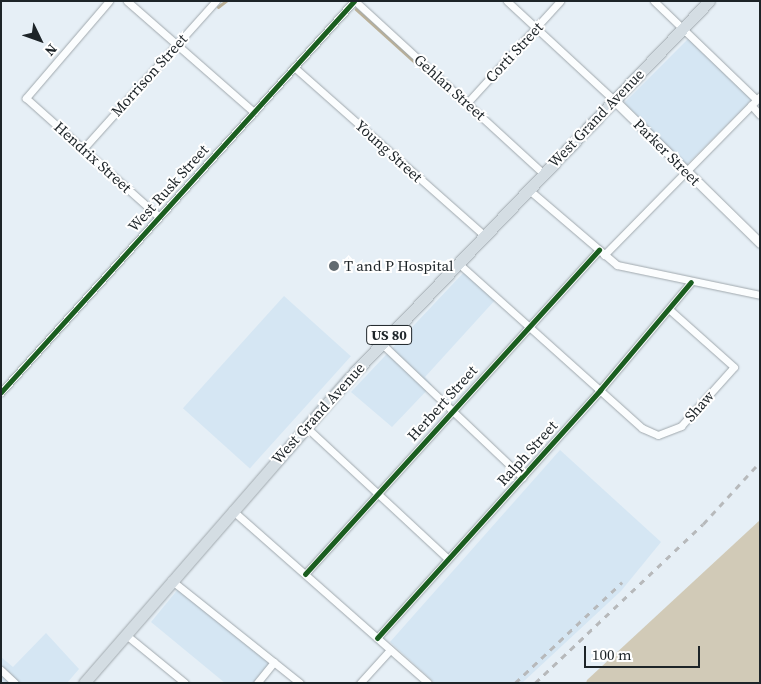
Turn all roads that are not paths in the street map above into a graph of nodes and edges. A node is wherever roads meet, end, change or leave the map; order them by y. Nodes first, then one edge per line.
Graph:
1 (109, 1) edge
2 (127, 1) edge
3 (216, 1) edge
4 (355, 1) edge
5 (507, 1) edge
6 (560, 1) edge
7 (654, 1) edge
8 (709, 1) edge
9 (683, 28) junction
10 (536, 29) junction
11 (176, 45) junction
12 (294, 67) junction
13 (613, 99) junction
14 (756, 100) edge
15 (467, 103) junction
16 (254, 112) junction
17 (760, 115) edge
18 (83, 149) junction
19 (686, 171) junction
20 (543, 173) junction
21 (528, 189) junction
22 (159, 217) junction
23 (484, 235) junction
24 (759, 242) edge
25 (601, 253) junction
26 (458, 263) junction
27 (691, 282) junction
28 (760, 295) edge
29 (670, 310) junction
30 (528, 326) junction
31 (381, 343) junction
32 (600, 390) junction
33 (1, 392) edge
34 (452, 410) junction
35 (305, 426) junction
36 (522, 477) junction
37 (377, 494) junction
38 (232, 510) junction
39 (448, 559) junction
40 (305, 574) junction
41 (171, 580) junction
42 (125, 634) junction
43 (377, 638) junction
44 (390, 650) junction
45 (274, 662) junction
46 (1, 670) edge
47 (16, 683) edge
48 (84, 683) edge
49 (185, 683) edge
50 (257, 683) edge
51 (300, 683) edge
52 (360, 683) edge
53 (428, 683) edge

1 - 18 street, Hendrix Street
2 - 11 street
3 - 11 street, Morrison Street
4 - 12 street, West Rusk Street
4 - 15 street, Gehlan Street
5 - 10 street, Parker Street
6 - 10 street, Corti Street
7 - 9 street
8 - 9 highway, West Grand Avenue / US 80
9 - 13 highway, West Grand Avenue / US 80
9 - 14 street
10 - 13 street, Parker Street
10 - 15 street, Corti Street
11 - 16 street
11 - 18 street, Morrison Street
12 - 16 street, West Rusk Street
12 - 23 street, Young Street
13 - 19 street, Parker Street
13 - 20 highway, West Grand Avenue / US 80
14 - 17 street
14 - 19 street, Herbert Street
15 - 20 street, Gehlan Street
16 - 22 street, West Rusk Street
18 - 22 street, Hendrix Street
19 - 24 street, Parker Street
19 - 25 street, Herbert Street
20 - 21 highway, West Grand Avenue / US 80
21 - 23 highway, West Grand Avenue / US 80
21 - 25 street
22 - 33 street, West Rusk Street
23 - 26 highway, West Grand Avenue / US 80
25 - 27 street
25 - 30 street, Herbert Street
26 - 30 street
26 - 31 highway, West Grand Avenue / US 80
27 - 28 street
27 - 29 street, Ralph Street
29 - 32 street, Ralph Street
29 - 32 street, Shaw
30 - 32 street
30 - 34 street, Herbert Street
31 - 34 street
31 - 35 highway, West Grand Avenue / US 80
32 - 36 street, Ralph Street
34 - 36 street
34 - 37 street, Herbert Street
35 - 37 street
35 - 38 highway, West Grand Avenue / US 80
36 - 39 street, Ralph Street
37 - 39 street
37 - 40 street, Herbert Street
38 - 40 street
38 - 41 highway, West Grand Avenue / US 80
39 - 43 street, Ralph Street
40 - 43 street
41 - 42 highway, West Grand Avenue / US 80
41 - 45 street
42 - 48 highway, West Grand Avenue / US 80
42 - 49 street
43 - 44 street
44 - 52 street
44 - 53 street
45 - 50 street
45 - 51 street
46 - 47 street

